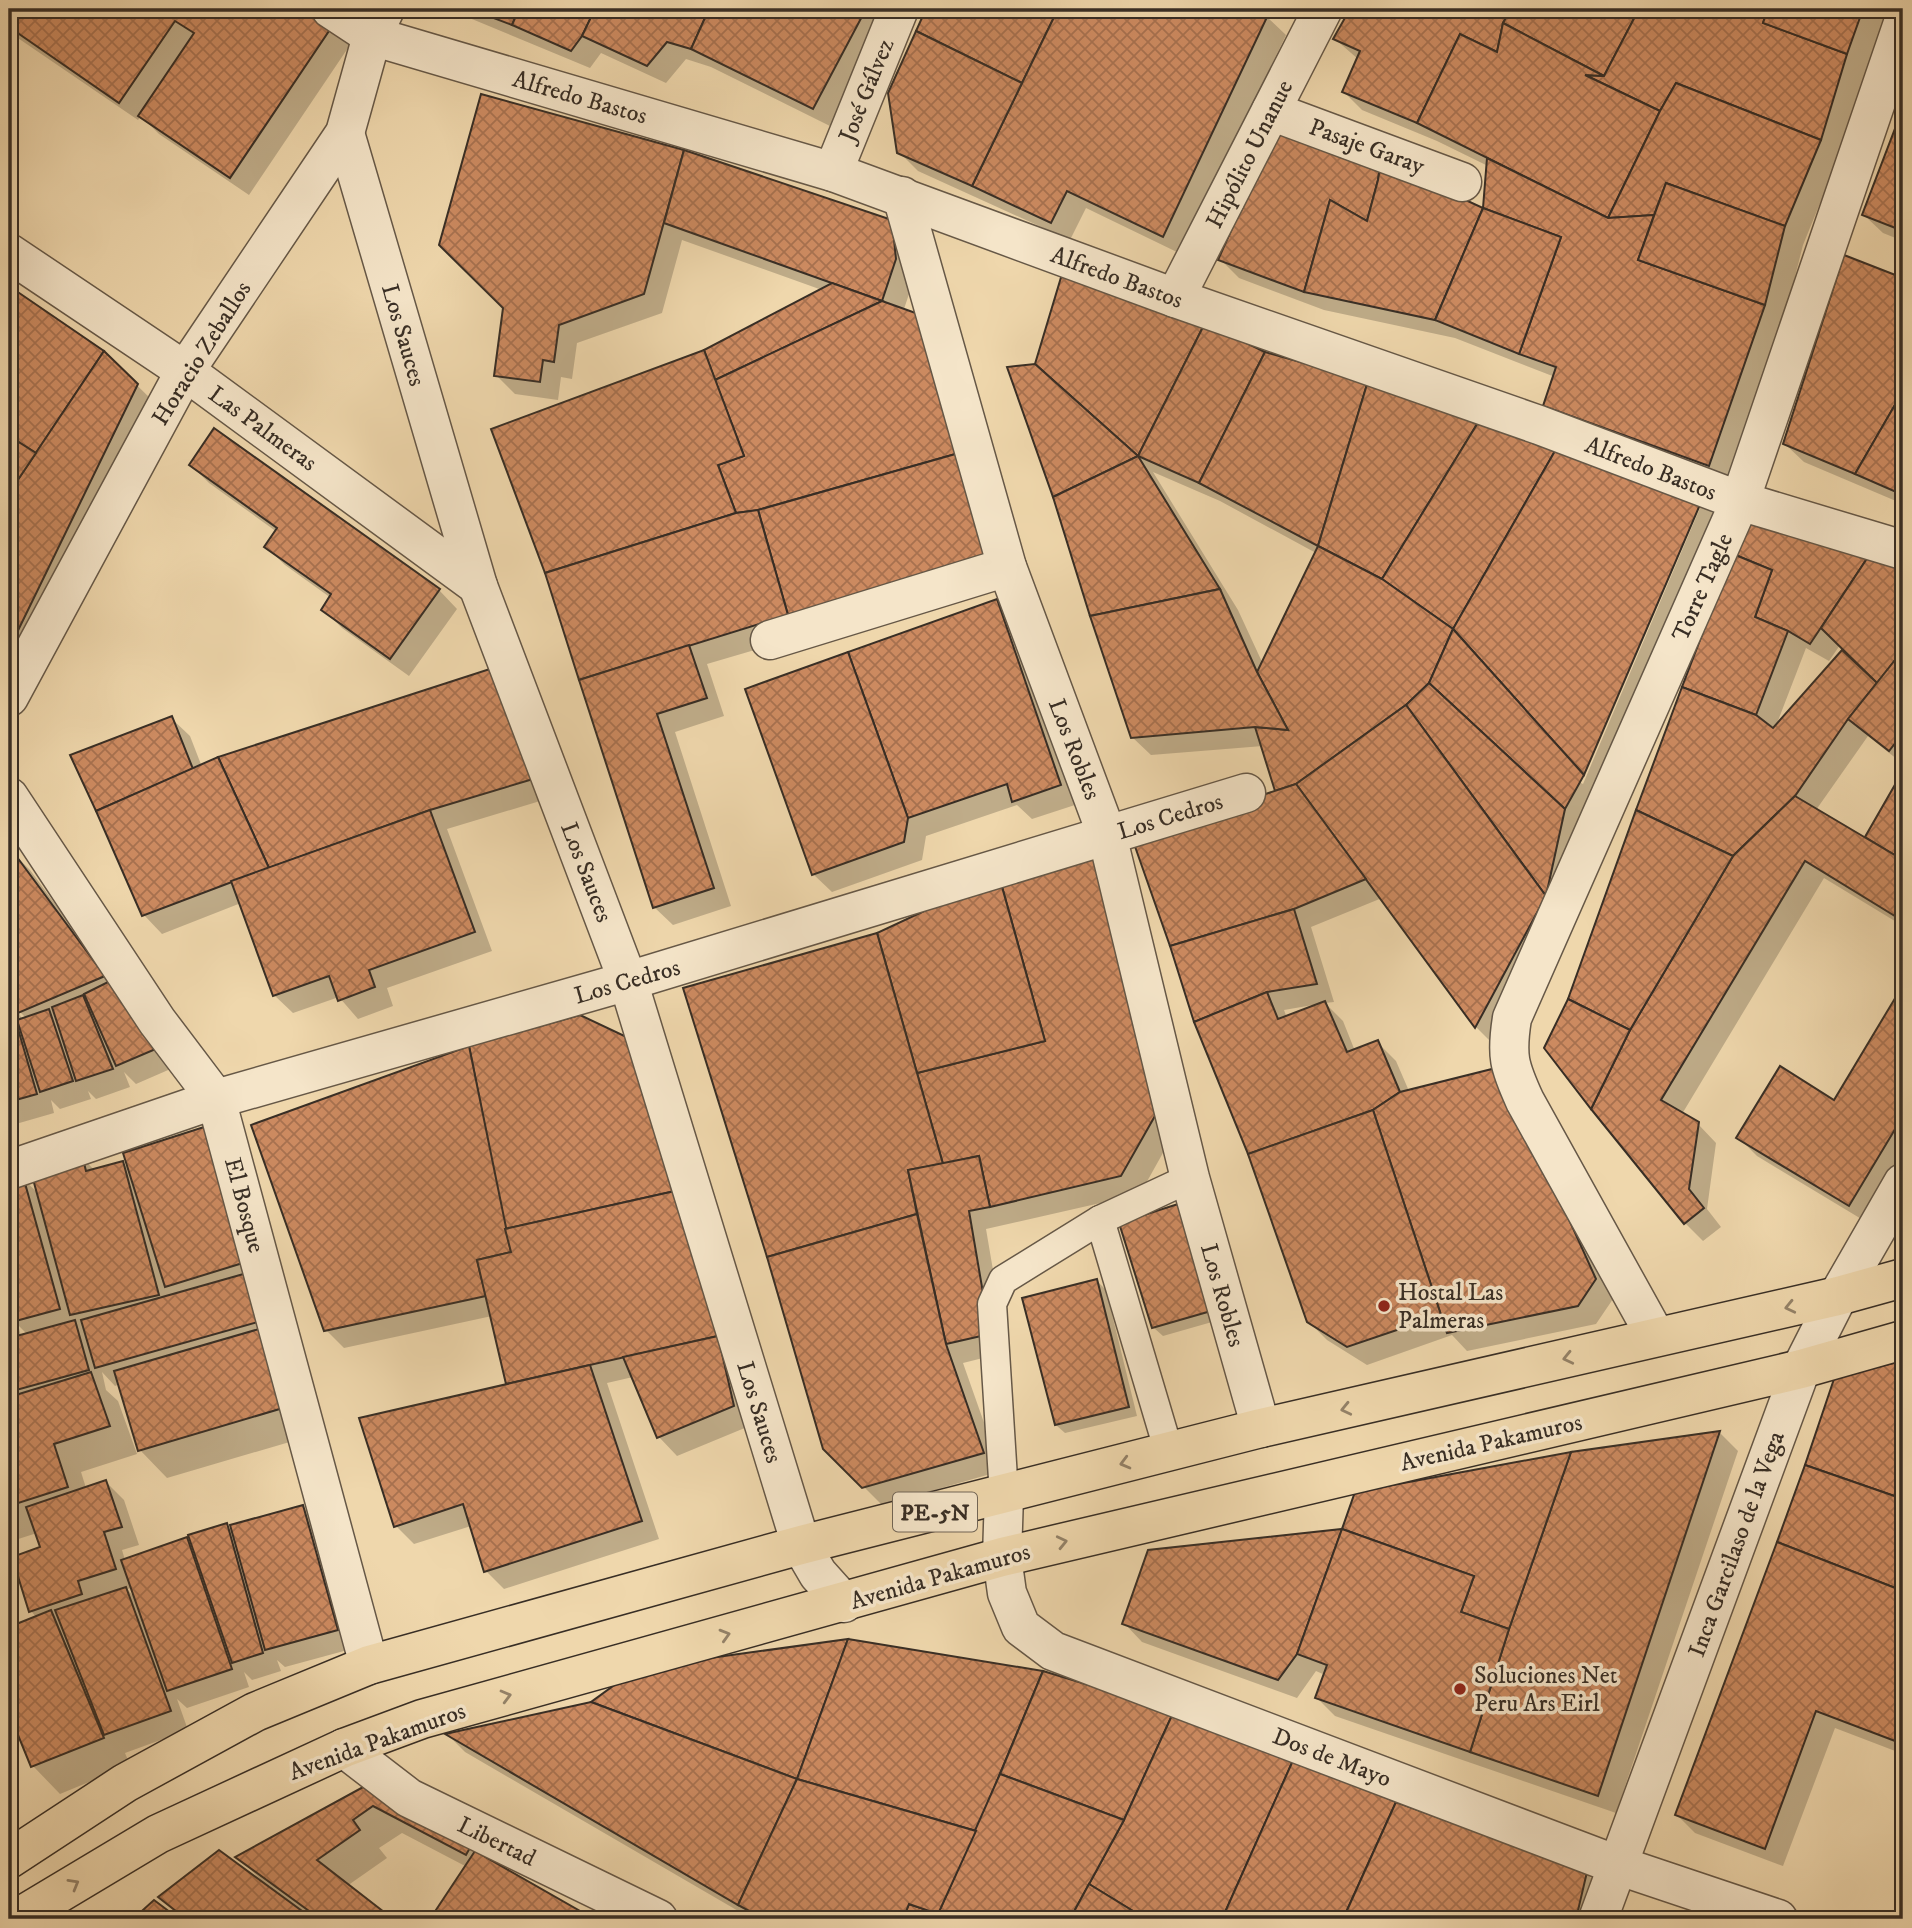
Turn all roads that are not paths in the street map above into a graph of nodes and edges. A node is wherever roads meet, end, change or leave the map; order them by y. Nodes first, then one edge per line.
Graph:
1 (331, 9) edge
2 (899, 9) edge
3 (1323, 9) edge
4 (379, 22) edge
5 (1903, 23) edge
6 (1271, 111) junction
7 (345, 133) junction
8 (833, 172) junction
9 (1462, 182) dead end
10 (902, 196) junction
11 (9, 253) edge
12 (1175, 298) junction
13 (185, 371) junction
14 (1740, 501) junction
15 (1903, 550) edge
16 (1007, 567) junction
17 (478, 586) junction
18 (770, 639) dead end
19 (9, 697) edge
20 (1246, 793) dead end
21 (9, 797) edge
22 (1107, 835) junction
23 (628, 981) junction
24 (216, 1099) junction
25 (9, 1170) edge
26 (1190, 1178) junction
27 (1903, 1183) edge
28 (1100, 1220) junction
29 (1903, 1278) edge
30 (1838, 1296) junction
31 (1656, 1337) junction
32 (1903, 1340) edge
33 (1801, 1369) junction
34 (1261, 1428) junction
35 (1169, 1452) junction
36 (1004, 1494) junction
37 (801, 1545) junction
38 (1002, 1557) junction
39 (844, 1602) junction
40 (369, 1665) junction
41 (344, 1748) junction
42 (9, 1859) edge
43 (1617, 1865) junction
44 (16, 1919) edge
45 (659, 1919) edge
46 (1598, 1919) edge
47 (1777, 1919) edge

1 - 4 street, Alfredo Bastos
2 - 8 street, José Gálvez
3 - 6 street, Hipólito Unanue
4 - 7 street, Horacio Zeballos
4 - 8 street, Alfredo Bastos
5 - 14 street, Torre Tagle
6 - 9 street, Pasaje Garay
6 - 12 street, Hipólito Unanue
7 - 13 street, Horacio Zeballos
7 - 17 street, Los Sauces
8 - 10 street, Alfredo Bastos
10 - 12 street, Alfredo Bastos
10 - 16 street, Los Robles
11 - 13 street, Las Palmeras
12 - 14 street, Alfredo Bastos
13 - 17 street, Las Palmeras
13 - 19 street, Horacio Zeballos
14 - 15 street, Alfredo Bastos
14 - 31 street, Torre Tagle
16 - 18 street
16 - 22 street, Los Robles
17 - 23 street, Los Sauces
20 - 22 street, Los Cedros
21 - 24 street, El Bosque
22 - 23 street, Los Cedros
22 - 26 street, Los Robles
23 - 24 street, Los Cedros
23 - 37 street, Los Sauces
24 - 25 street, Los Cedros
24 - 40 street, El Bosque
26 - 28 lane
26 - 34 street, Los Robles
27 - 30 street, Inca Garcilaso de la Vega
28 - 35 lane
28 - 36 lane
29 - 30 highway, PE-5N
30 -> 31 highway, PE-5N
30 - 33 street, Inca Garcilaso de la Vega
31 -> 34 highway, PE-5N
32 - 33 highway, Avenida Pakamuros / PE-5N
38 -> 33 highway, Avenida Pakamuros / PE-5N
33 - 43 street, Inca Garcilaso de la Vega
34 - 35 highway, PE-5N
35 -> 36 highway, PE-5N
36 - 37 highway, PE-5N
36 - 38 street, Dos de Mayo
37 - 39 street, Los Sauces
37 - 40 highway, PE-5N
38 - 39 highway, Avenida Pakamuros / PE-5N
38 - 43 street, Dos de Mayo
41 -> 39 highway, Avenida Pakamuros / PE-5N
40 - 42 highway, PE-5N
44 -> 41 highway, Avenida Pakamuros / PE-5N
41 - 45 street, Libertad
43 - 46 street, Inca Garcilaso de la Vega
43 - 47 street, Dos de Mayo

